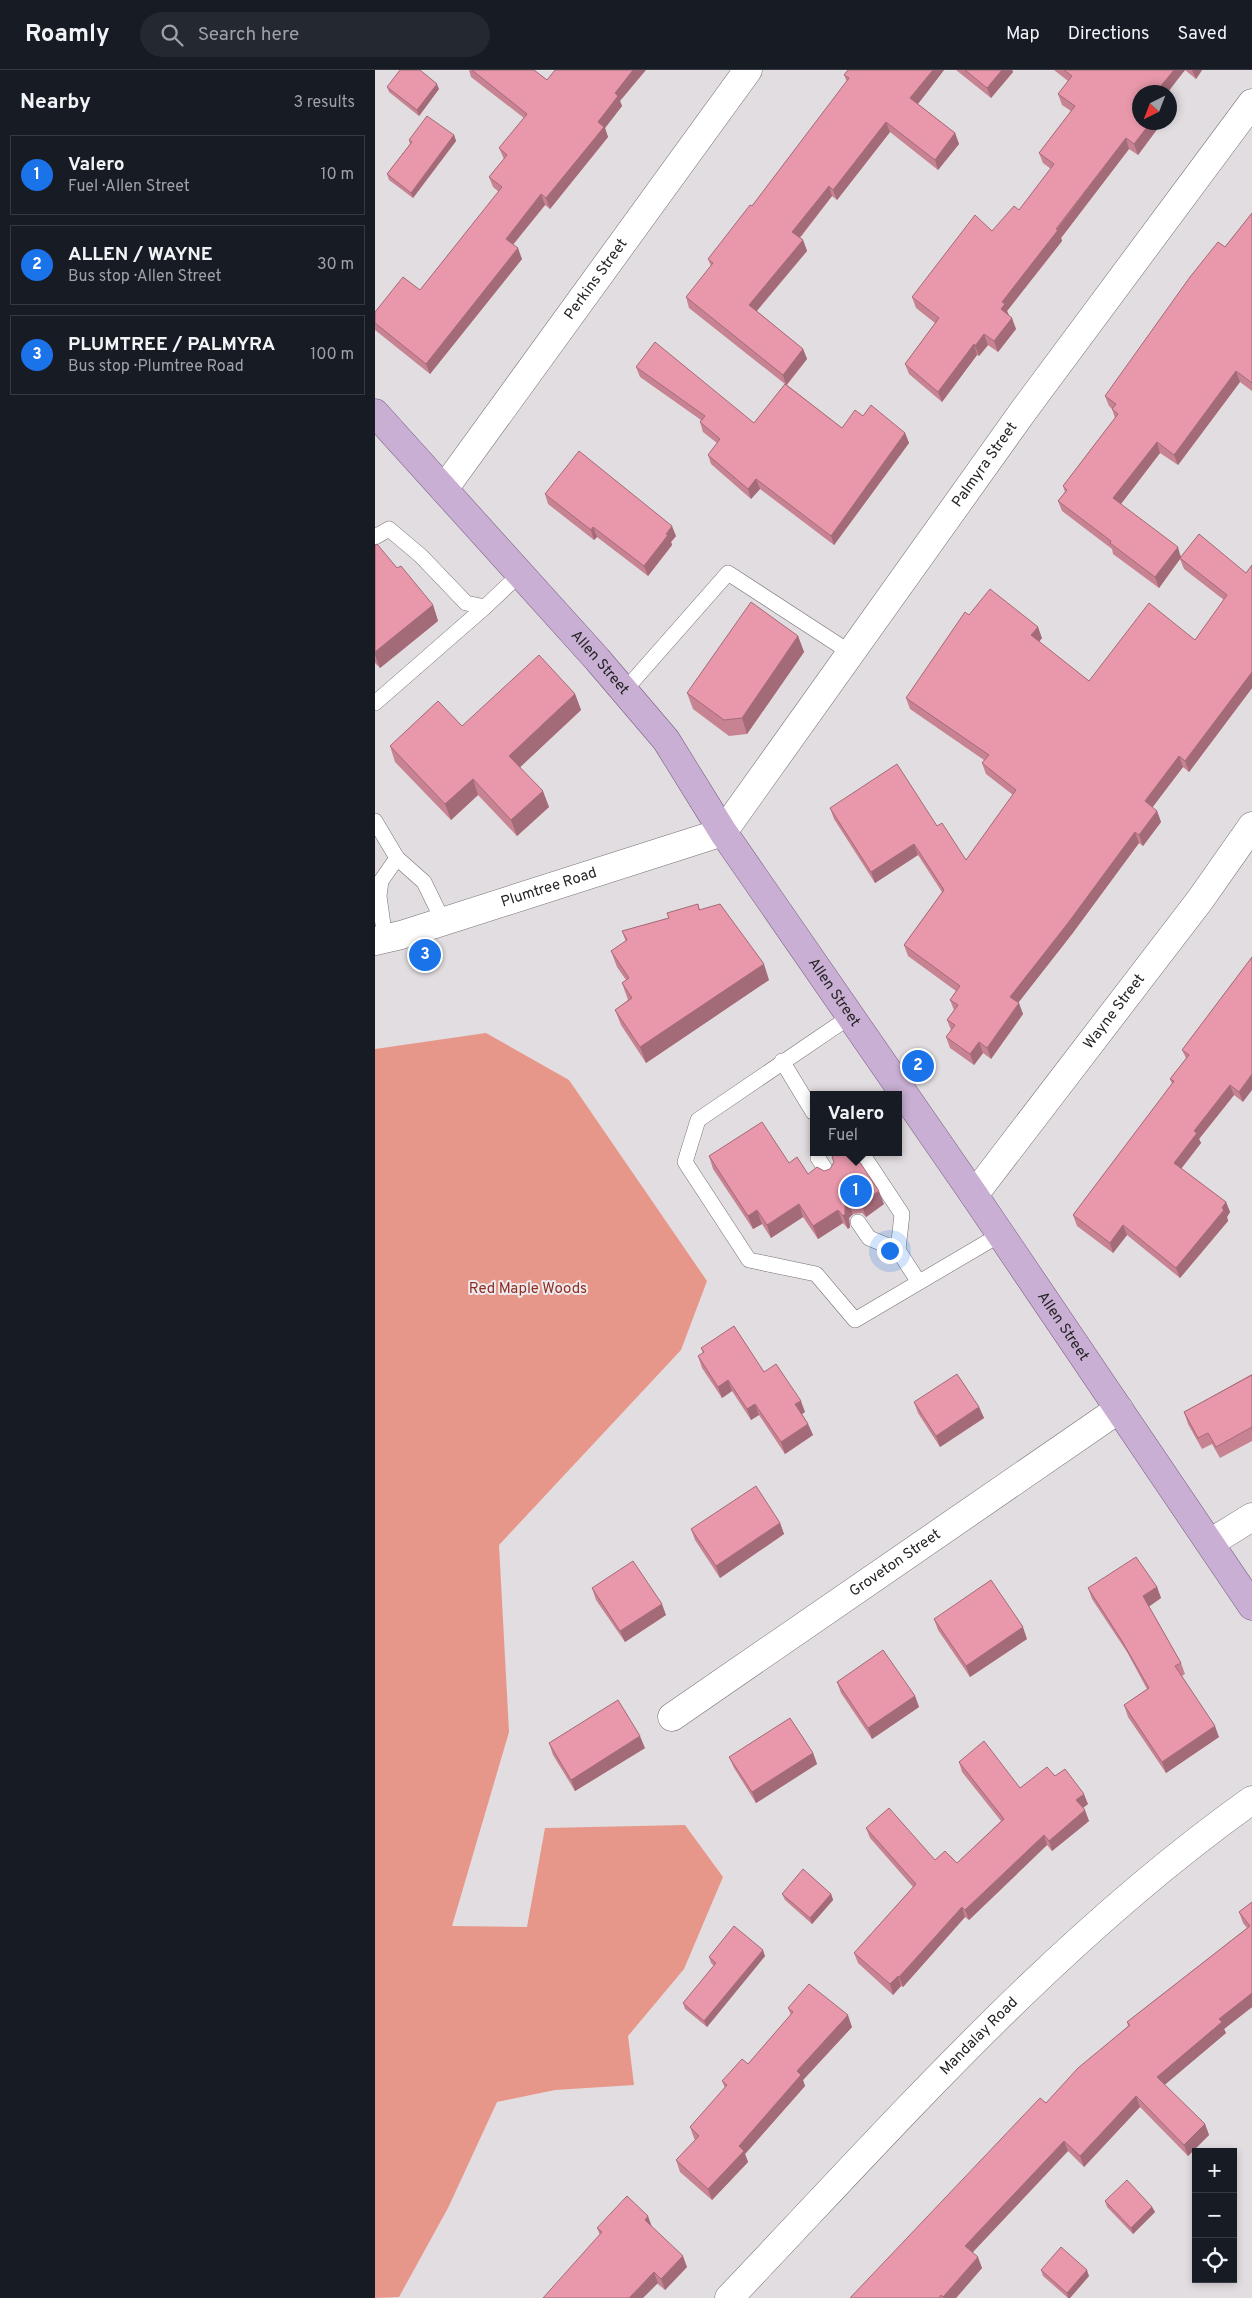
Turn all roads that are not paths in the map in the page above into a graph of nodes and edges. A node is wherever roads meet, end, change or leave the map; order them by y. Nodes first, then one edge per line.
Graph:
1 (748, 70) edge
2 (1252, 103) edge
3 (375, 413) edge
4 (444, 489) junction
5 (375, 537) edge
6 (521, 574) junction
7 (485, 607) junction
8 (851, 653) junction
9 (625, 690) junction
10 (375, 703) edge
11 (375, 821) edge
12 (1252, 826) edge
13 (723, 832) junction
14 (397, 858) junction
15 (443, 921) junction
16 (380, 940) edge
17 (851, 1016) junction
18 (781, 1061) junction
19 (810, 1107) edge
20 (818, 1156) edge
21 (864, 1156) edge
22 (829, 1175) edge
23 (974, 1195) junction
24 (858, 1222) edge
25 (1001, 1234) junction
26 (899, 1250) junction
27 (919, 1282) junction
28 (1119, 1409) junction
29 (1252, 1517) edge
30 (1210, 1543) junction
31 (1252, 1606) edge
32 (672, 1717) dead end
33 (1252, 1800) edge
34 (729, 2298) edge

1 - 4 street, Perkins Street
2 - 8 street, Palmyra Street
3 - 4 main road, Allen Street
4 - 6 main road, Allen Street
5 - 7 lane
6 - 7 lane
6 - 9 main road, Allen Street
7 - 10 lane
8 - 9 lane
8 - 13 street, Palmyra Street
9 - 13 main road, Allen Street
11 - 14 lane
12 - 23 street, Wayne Street
13 - 15 street, Plumtree Road
13 - 17 main road, Allen Street
14 - 15 lane
14 - 16 lane
15 - 16 street, Plumtree Road
17 - 18 lane
17 - 23 main road, Allen Street
18 - 19 lane
18 - 27 lane
20 - 22 lane
21 - 26 lane
23 - 25 main road, Allen Street
24 - 26 lane
25 - 27 lane
25 - 28 main road, Allen Street
26 - 27 lane
28 - 30 main road, Allen Street
28 - 32 street, Groveton Street
29 - 30 street
30 - 31 main road, Allen Street
33 - 34 street, Mandalay Road

